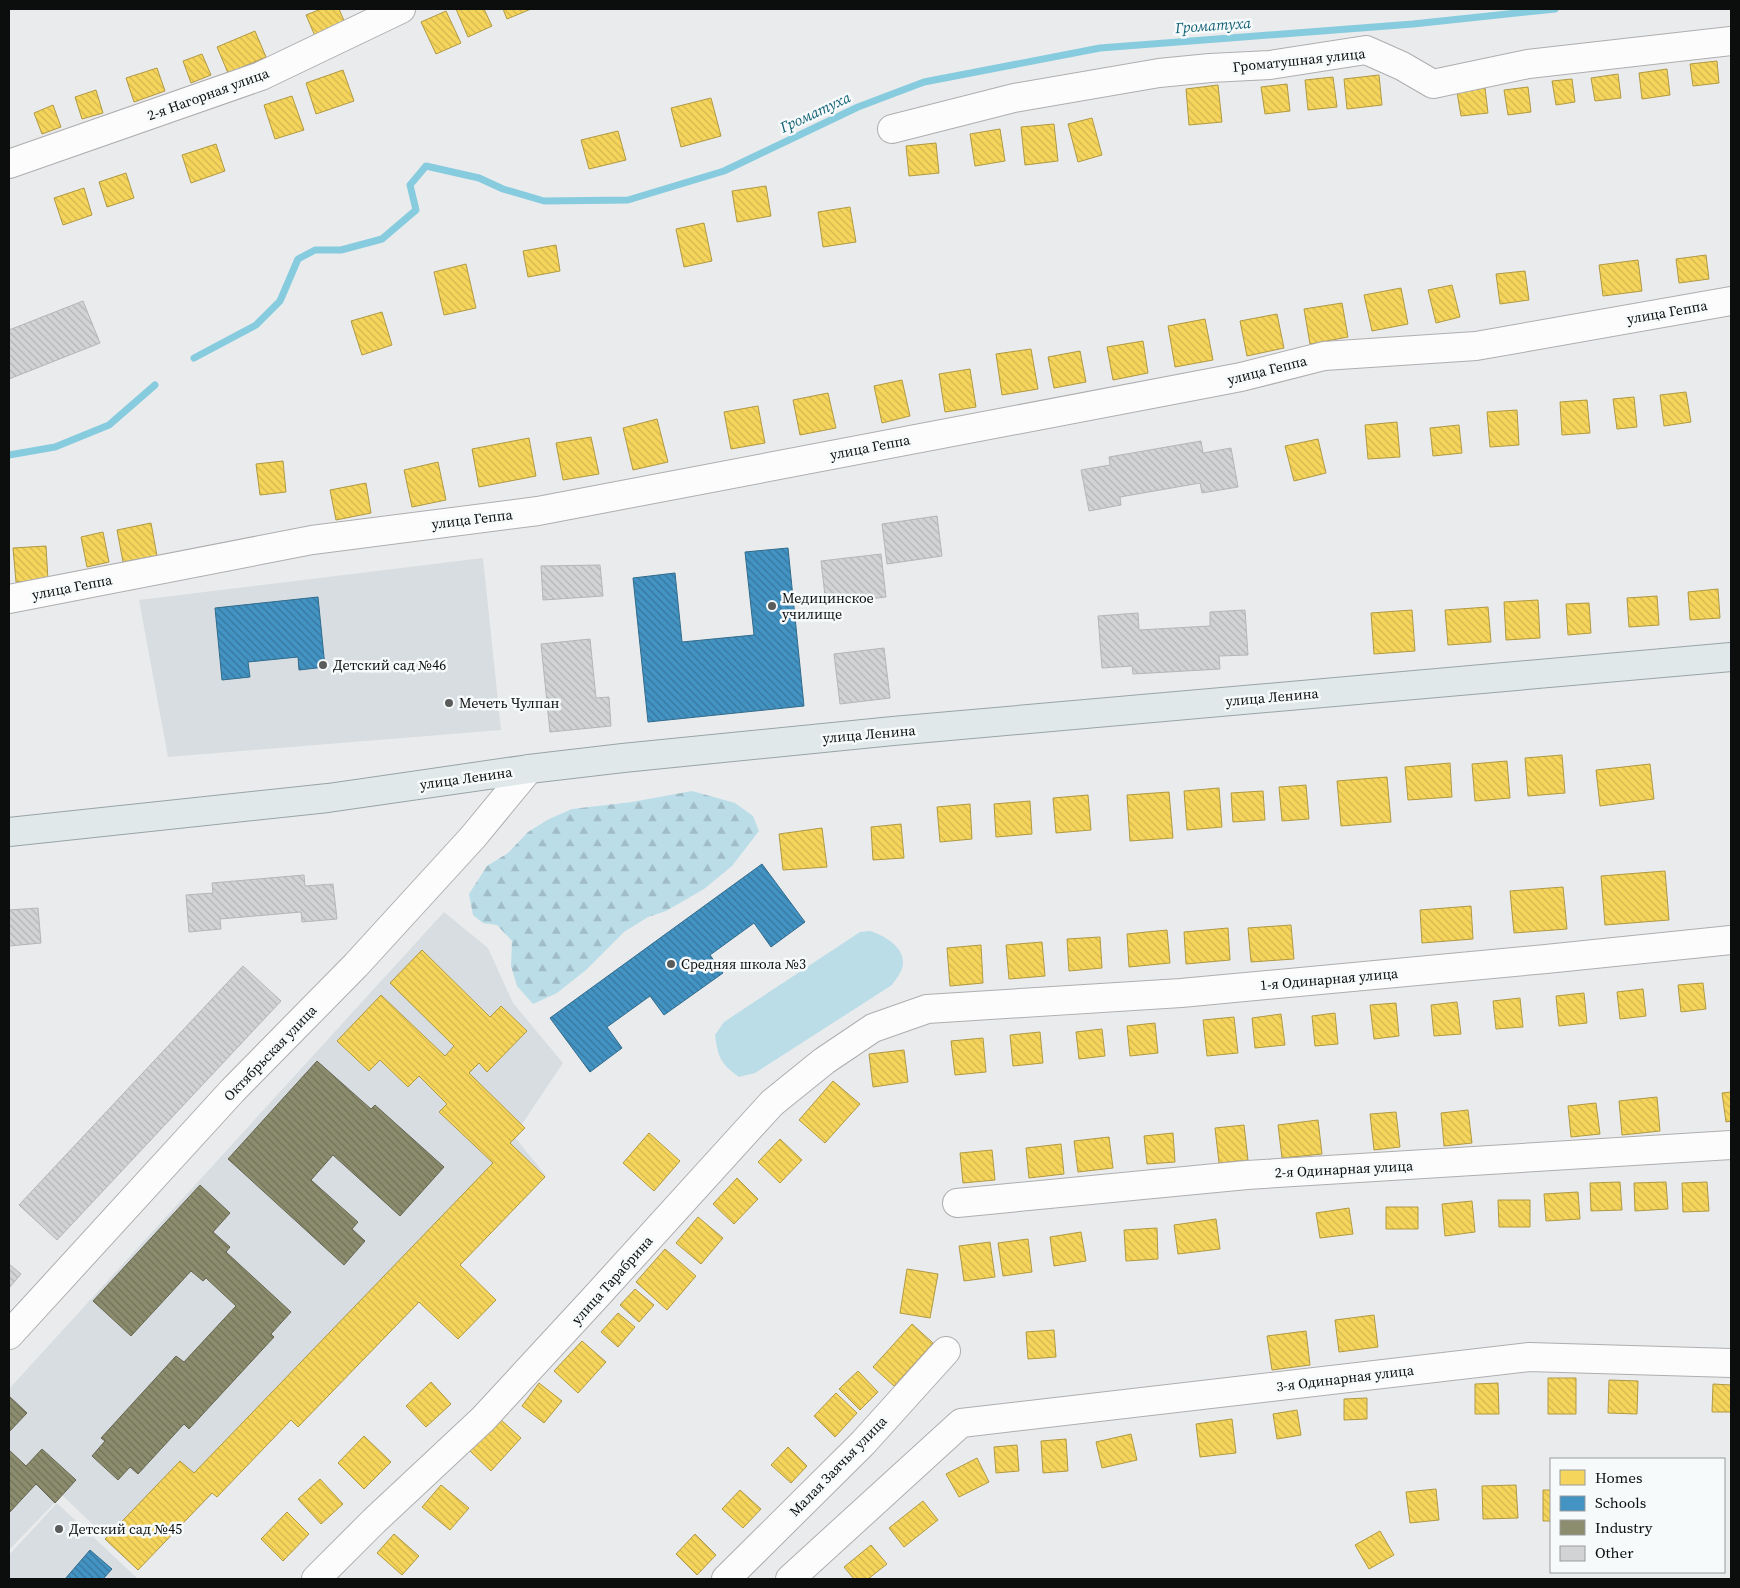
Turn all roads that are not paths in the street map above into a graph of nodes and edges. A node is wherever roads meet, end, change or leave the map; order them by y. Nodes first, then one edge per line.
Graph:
1 (401, 9) edge
2 (1731, 41) edge
3 (892, 129) dead end
4 (9, 164) edge
5 (1731, 301) edge
6 (9, 599) edge
7 (1731, 657) edge
8 (529, 769) junction
9 (9, 832) edge
10 (1731, 940) edge
11 (927, 1009) joint
12 (1731, 1145) edge
13 (957, 1203) dead end
14 (9, 1334) edge
15 (946, 1351) dead end
16 (1731, 1363) edge
17 (316, 1579) edge
18 (726, 1579) edge
19 (790, 1579) edge

1 - 4 street, 2-я Нагорная улица
2 - 3 street, Громатушная улица
5 - 6 street, улица Геппа
7 - 8 main road, улица Ленина
8 - 9 main road, улица Ленина
8 - 14 street, Октябрьская улица
10 - 11 street, 1-я Одинарная улица
11 - 17 street, улица Тарабрина
12 - 13 street, 2-я Одинарная улица
15 - 18 street, Малая Заячья улица
16 - 19 street, 3-я Одинарная улица

